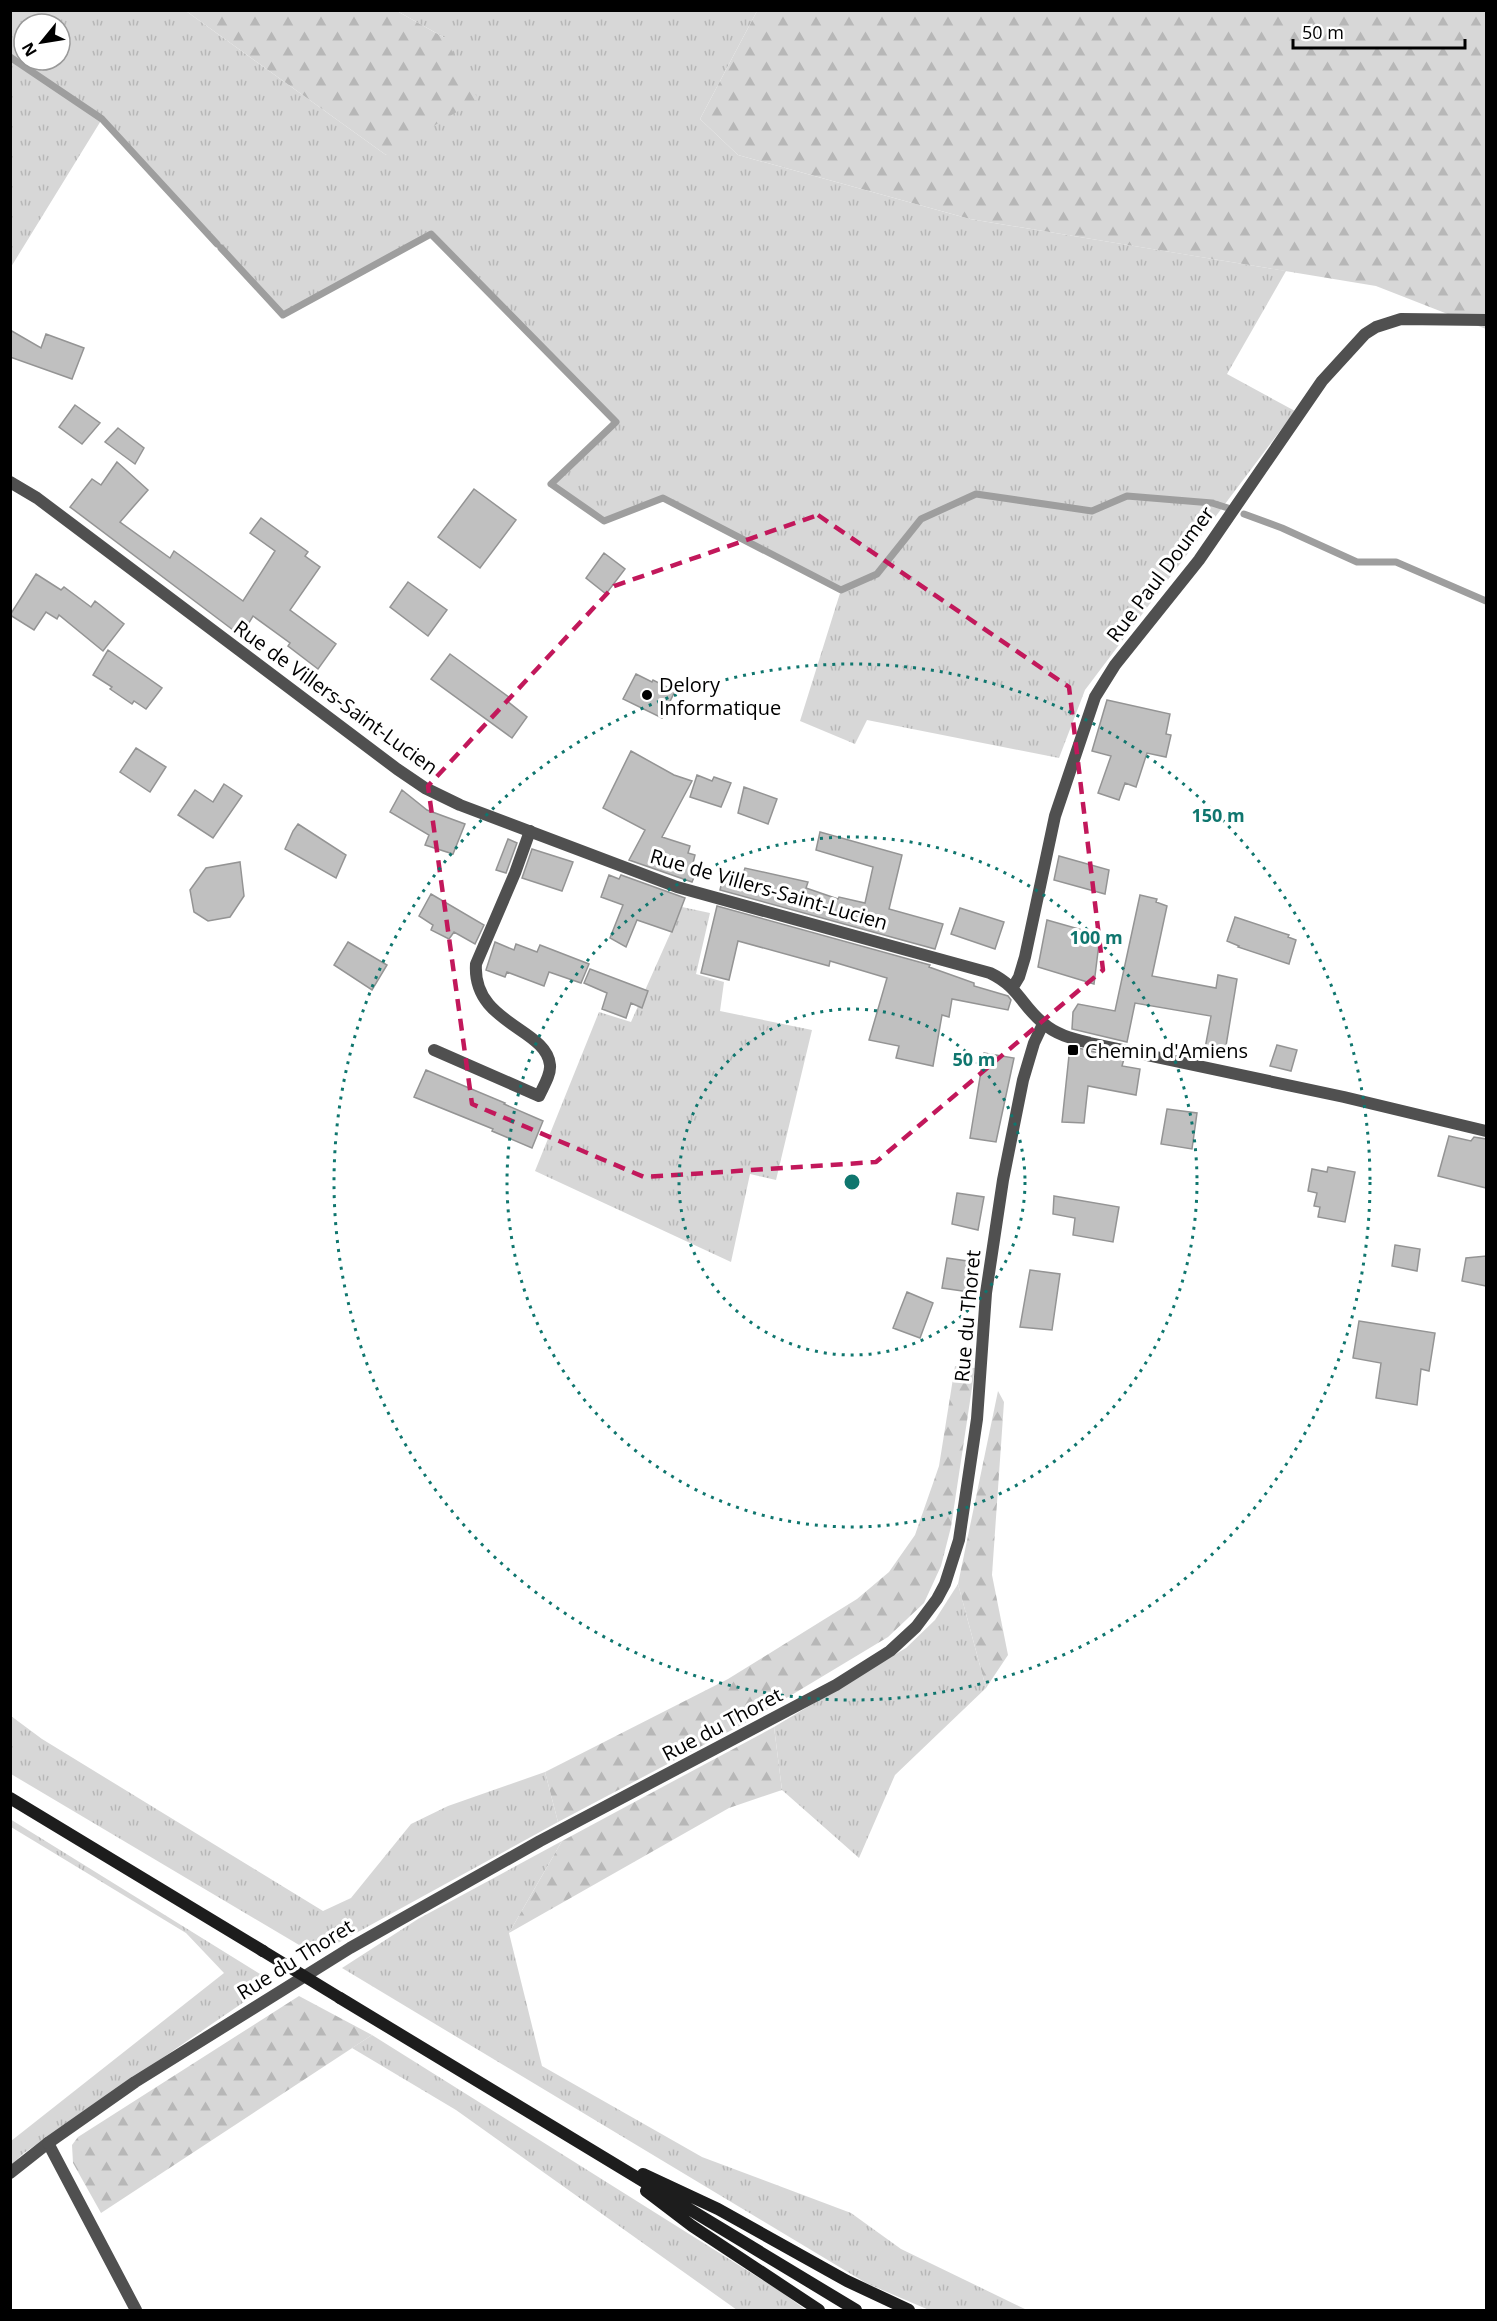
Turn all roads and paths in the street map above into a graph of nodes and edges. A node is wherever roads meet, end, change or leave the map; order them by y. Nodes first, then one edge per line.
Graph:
1 (1486, 320) edge
2 (10, 482) edge
3 (530, 831) junction
4 (1013, 987) junction
5 (1043, 1024) junction
6 (434, 1050) dead end
7 (1486, 1131) edge
8 (10, 1798) edge
9 (48, 2143) junction
10 (590, 2150) junction
11 (10, 2173) edge
12 (136, 2310) edge
13 (819, 2310) edge
14 (856, 2310) edge
15 (909, 2310) edge

1 - 4 street, Rue Paul Doumer
2 - 3 street, Rue de Villers-Saint-Lucien
3 - 4 street, Rue de Villers-Saint-Lucien
3 - 6 street
4 - 5 street, Rue de Villers-Saint-Lucien
5 - 7 street, Rue de Villers-Saint-Lucien
5 - 9 street, Rue du Thoret
8 - 10 main road, bridge
9 - 11 street, Rue du Thoret
9 - 12 street
10 - 13 main road
10 - 14 main road
10 - 15 main road

